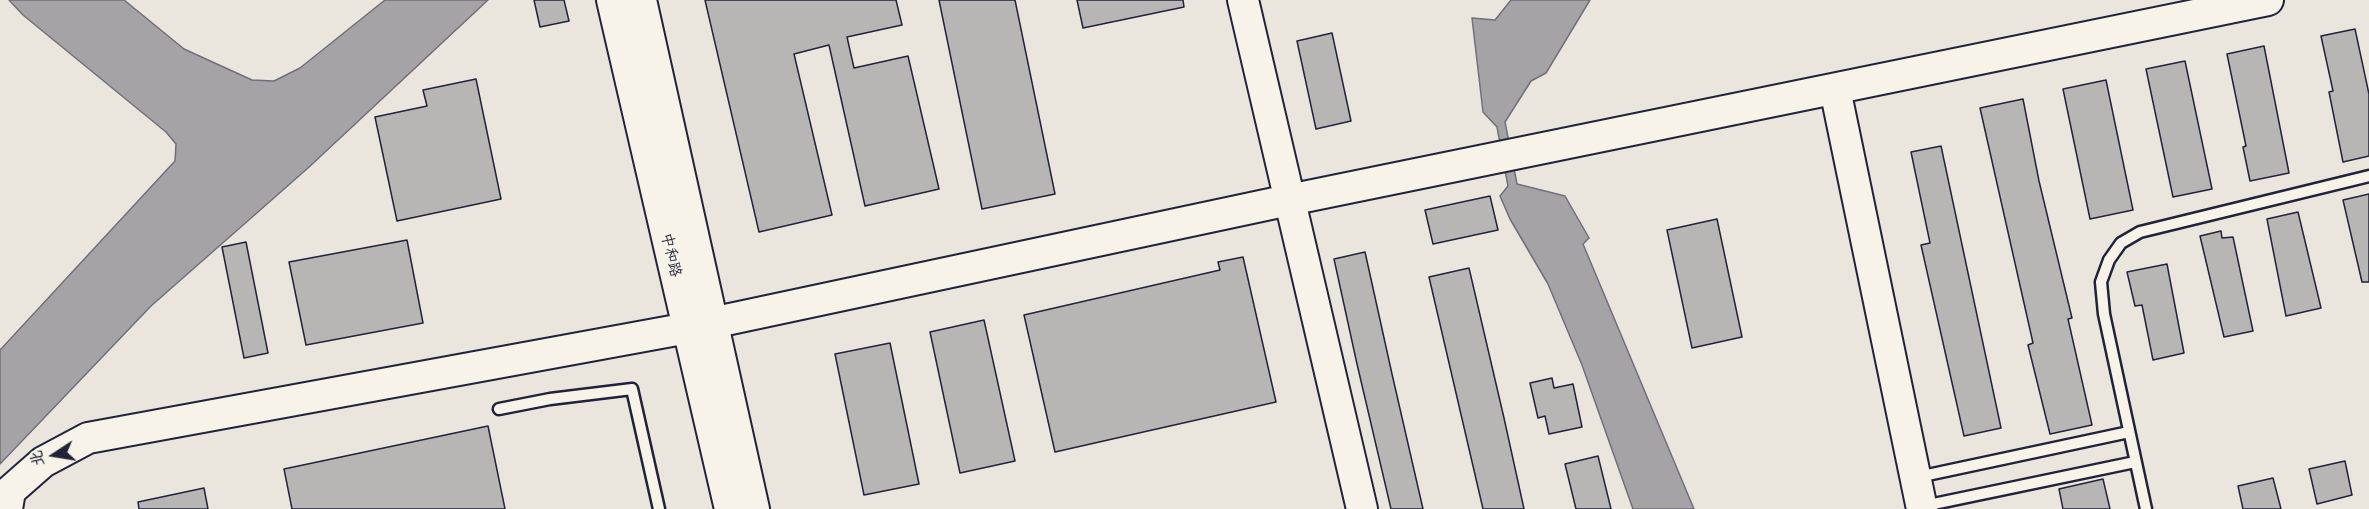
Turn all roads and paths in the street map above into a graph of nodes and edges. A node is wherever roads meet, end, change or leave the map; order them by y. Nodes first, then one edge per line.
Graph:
1 (612, 0) edge
2 (641, 0) edge
3 (1243, 0) edge
4 (2268, 0) edge
5 (1835, 89) junction
6 (2369, 176) edge
7 (1289, 200) junction
8 (700, 326) junction
9 (499, 409) dead end
10 (2129, 432) junction
11 (2135, 462) junction
12 (1915, 477) junction
13 (1921, 508) edge
14 (7, 509) edge
15 (659, 509) edge
16 (730, 509) edge
17 (754, 509) edge
18 (1362, 509) edge
19 (2146, 509) edge

1 - 8 street, 中和路
2 - 8 street, 中和路
3 - 7 street
4 - 5 street
5 - 7 street
5 - 12 street
6 - 10 lane
7 - 8 street
7 - 18 street
8 - 14 street
8 - 16 street, 中和路
8 - 17 street, 中和路
9 - 15 lane
10 - 11 lane
10 - 12 lane
11 - 13 lane
11 - 19 lane
12 - 13 street

